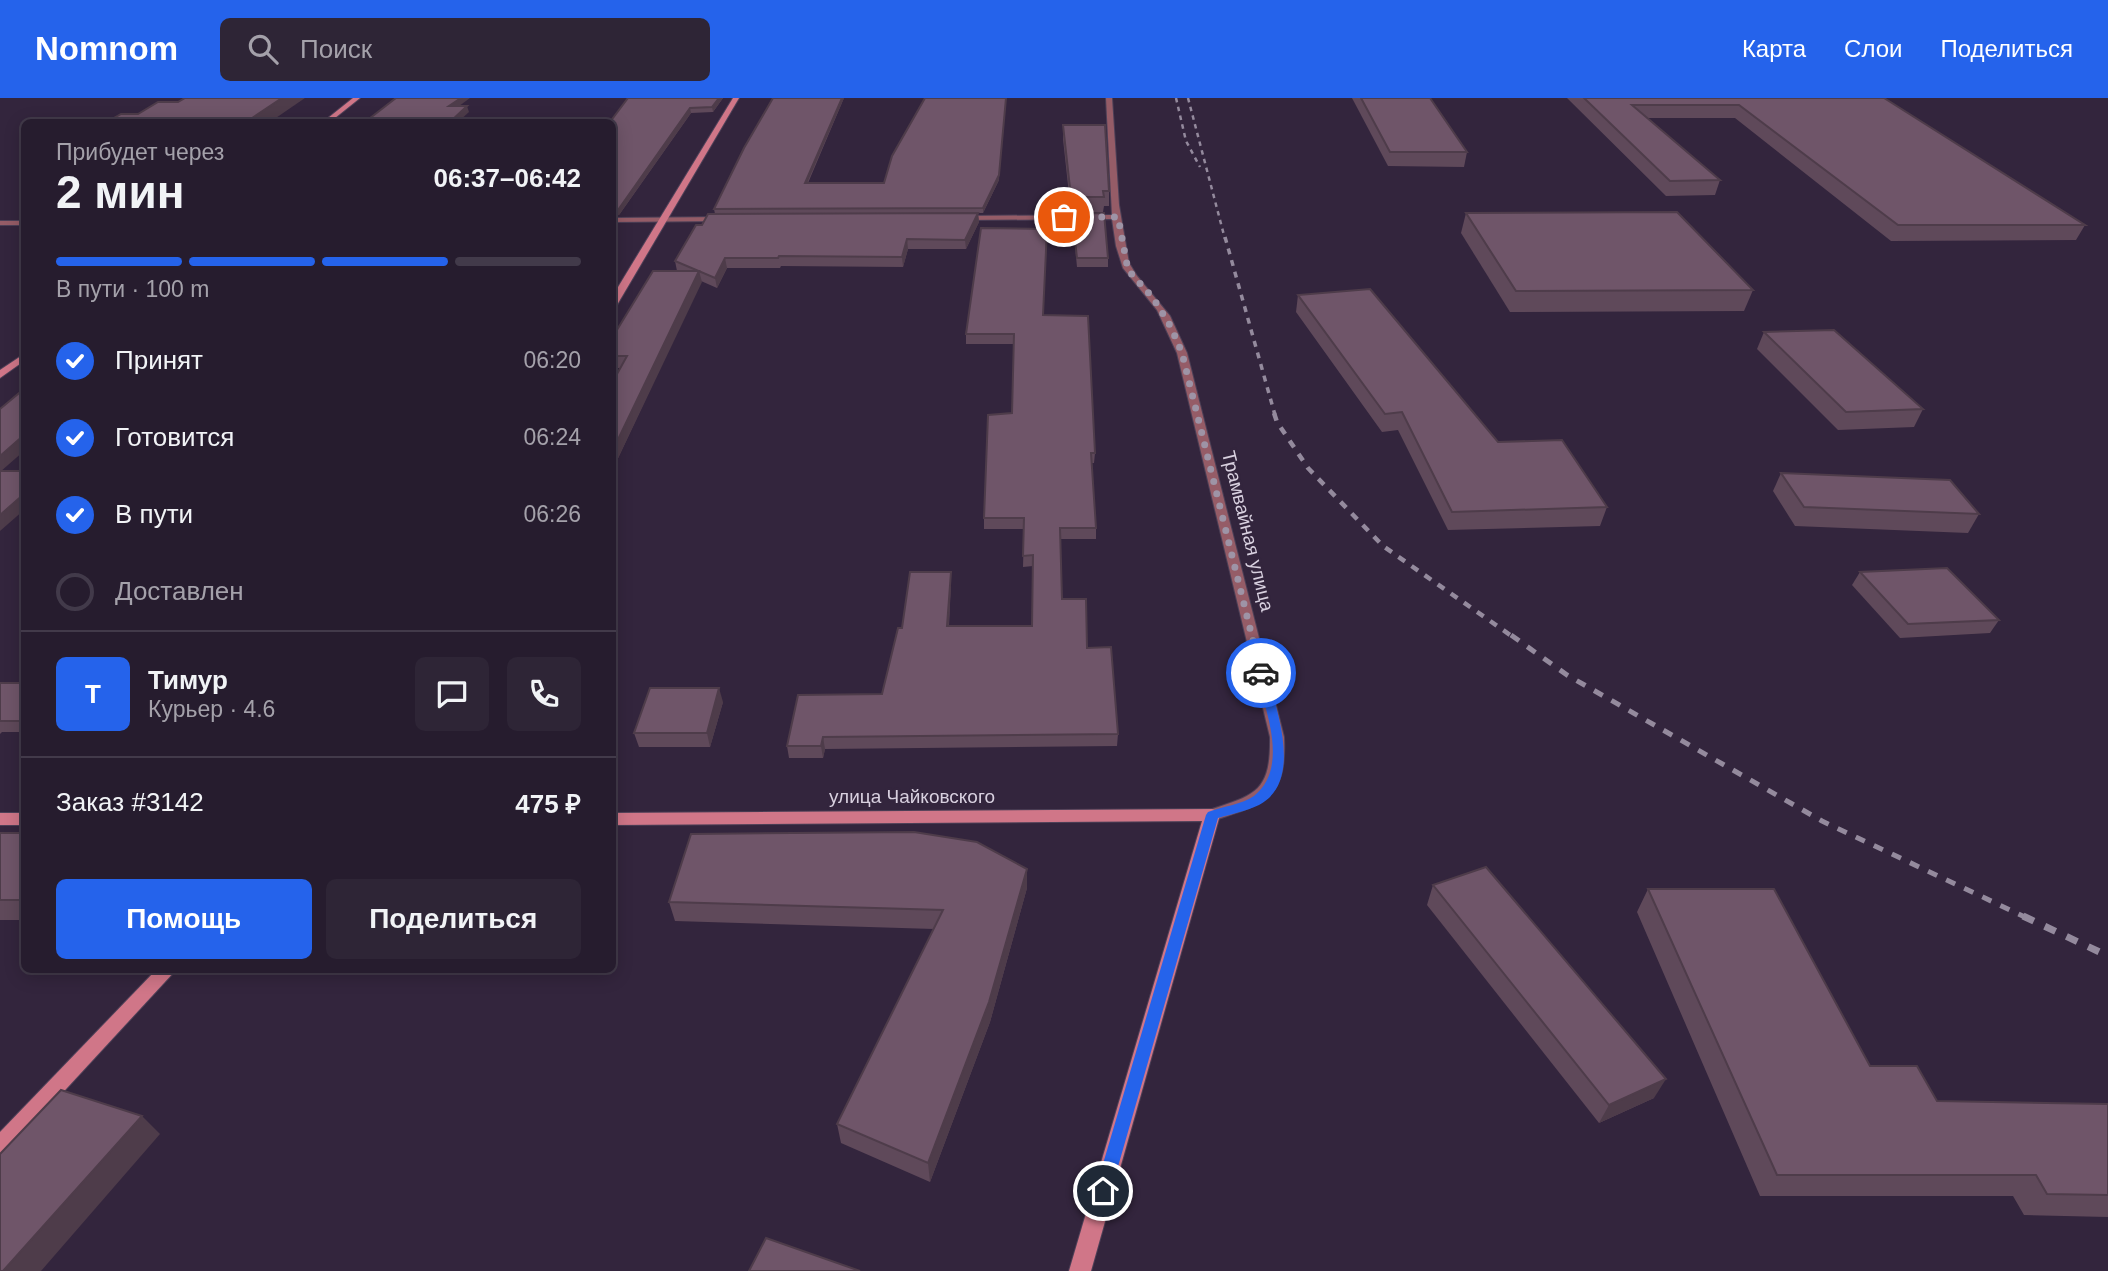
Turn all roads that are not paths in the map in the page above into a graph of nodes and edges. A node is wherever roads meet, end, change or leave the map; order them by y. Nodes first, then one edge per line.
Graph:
1 (357, 98) edge
2 (736, 98) edge
3 (1109, 98) edge
4 (330, 119) edge
5 (1118, 217) junction
6 (953, 218) edge
7 (733, 219) edge
8 (616, 220) edge
9 (664, 220) junction
10 (0, 223) edge
11 (21, 223) edge
12 (616, 298) edge
13 (21, 359) edge
14 (0, 375) edge
15 (1212, 815) junction
16 (0, 819) edge
17 (21, 819) edge
18 (616, 819) edge
19 (163, 973) edge
20 (0, 1146) edge
21 (1080, 1271) edge

1 - 4 street
2 - 9 street
3 - 5 street, Трамвайная улица
5 - 6 street
5 - 15 street, Трамвайная улица
7 - 9 street
8 - 9 street
9 - 12 street
10 - 11 street
13 - 14 street
15 - 18 street, улица Чайковского
15 - 21 street
16 - 17 street
19 - 20 street

